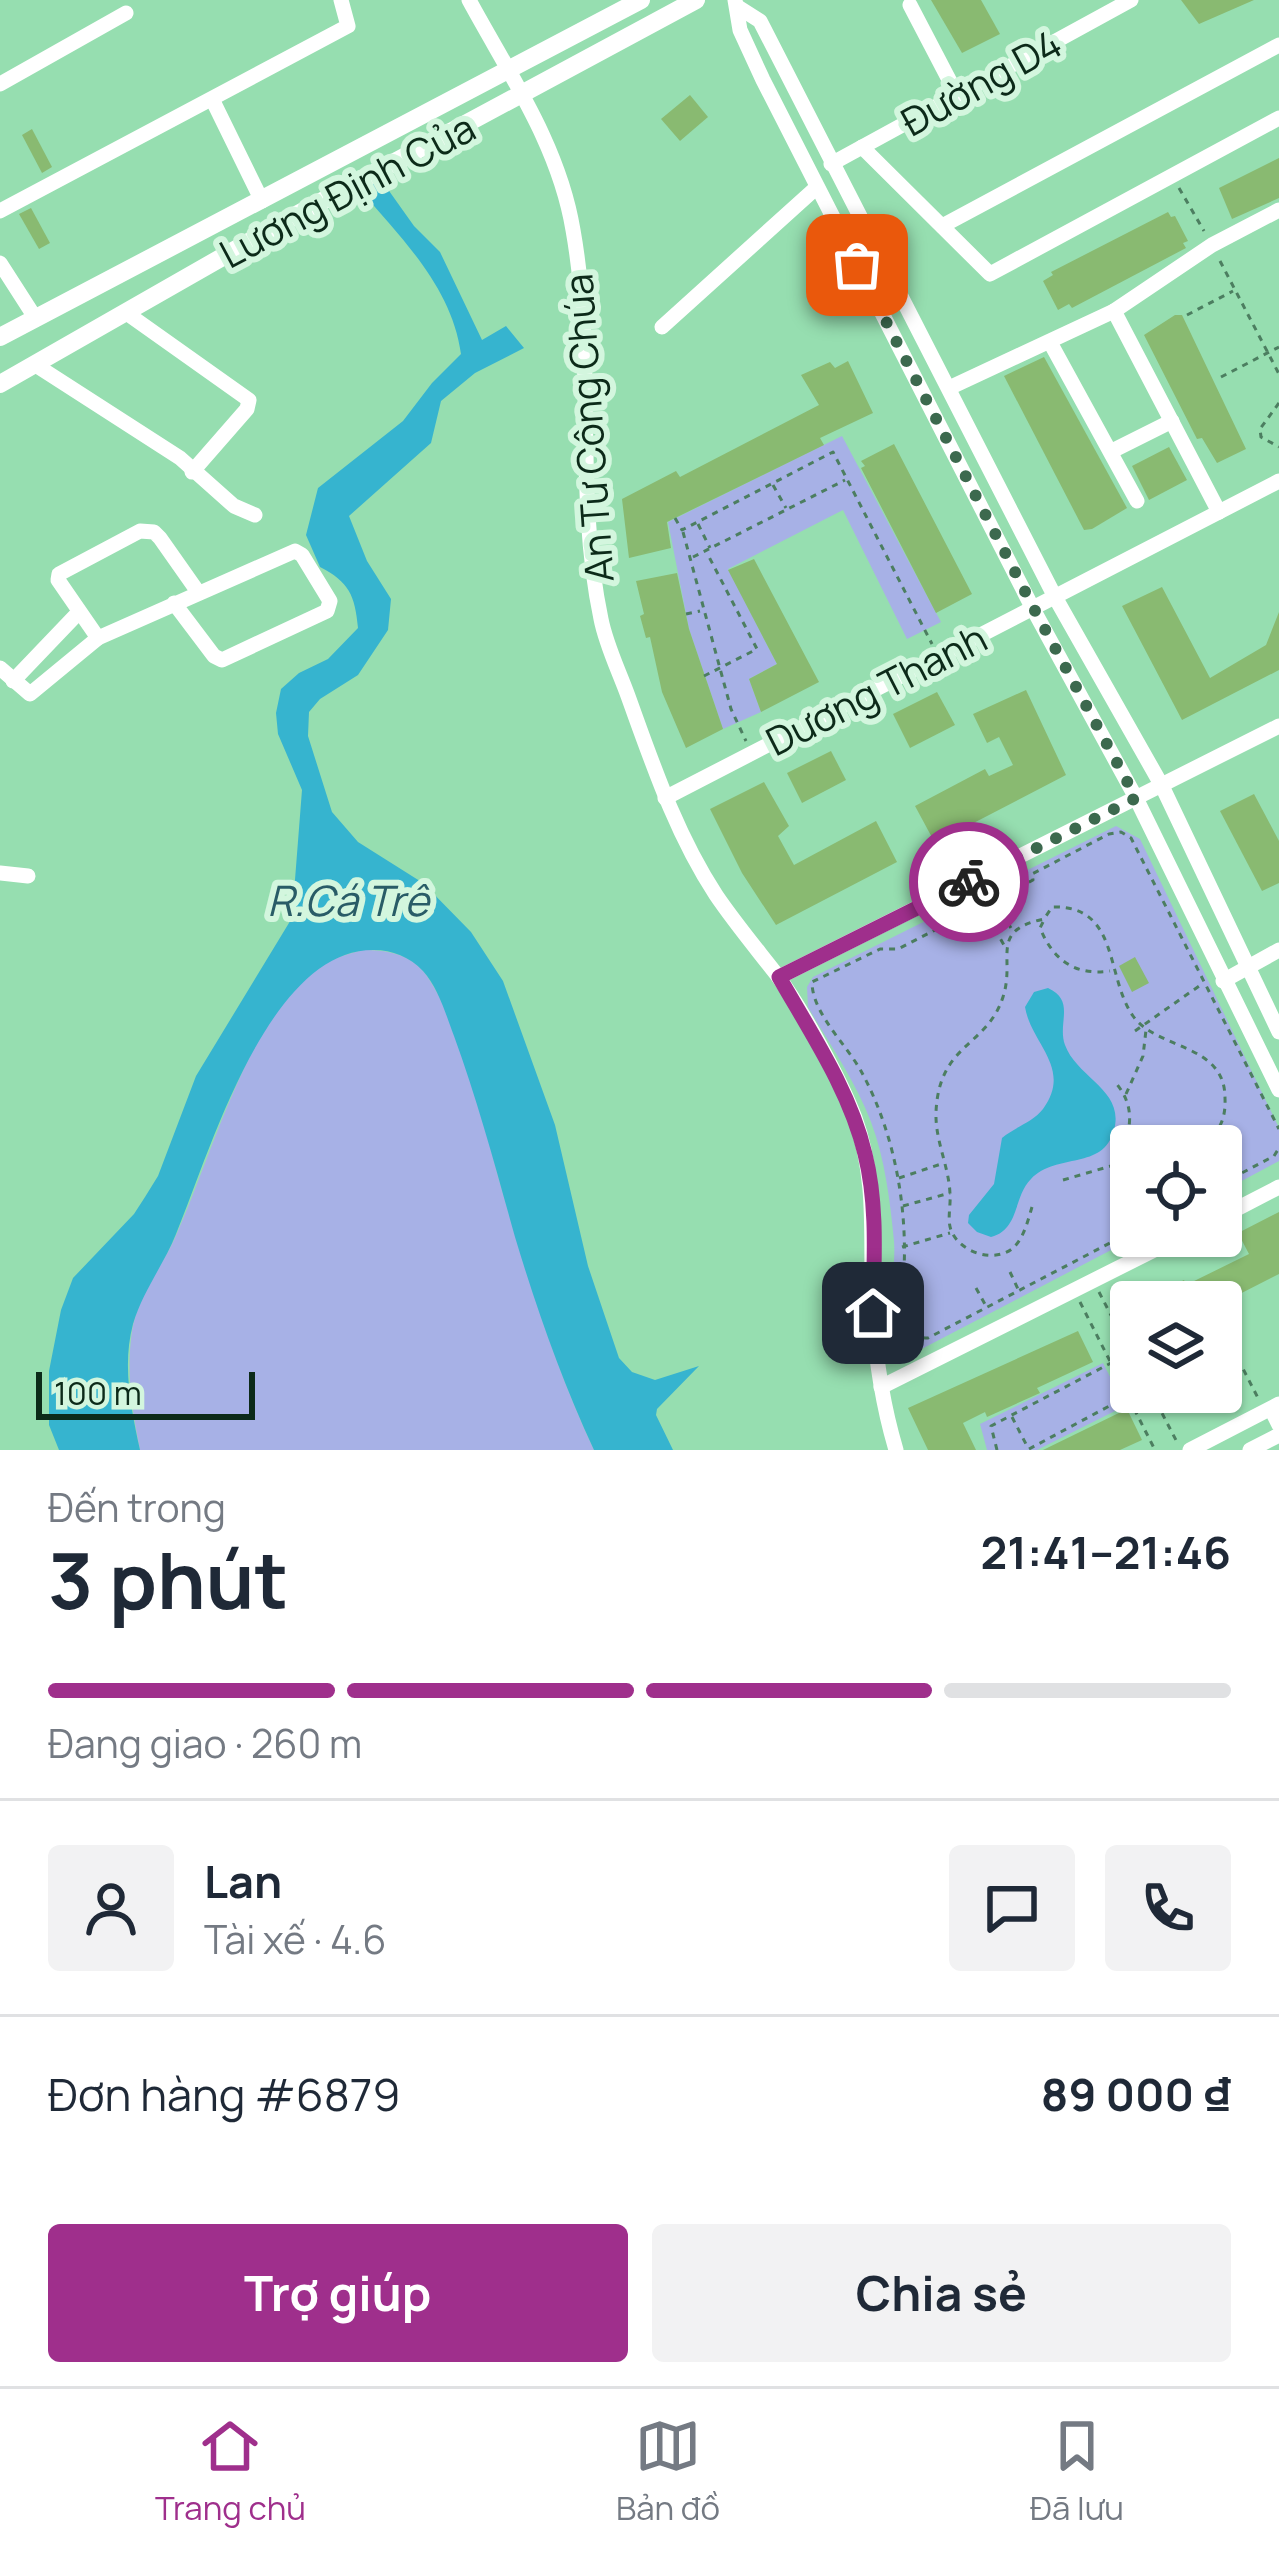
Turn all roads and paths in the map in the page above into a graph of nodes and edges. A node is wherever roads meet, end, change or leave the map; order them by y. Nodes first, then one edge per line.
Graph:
1 (340, 0) edge
2 (469, 0) edge
3 (641, 0) edge
4 (696, 0) edge
5 (1131, 0) edge
6 (736, 3) edge
7 (910, 5) dead end
8 (126, 13) dead end
9 (1279, 46) edge
10 (508, 72) junction
11 (0, 84) edge
12 (957, 95) junction
13 (522, 96) junction
14 (213, 101) junction
15 (1279, 118) edge
16 (862, 147) junction
17 (831, 164) junction
18 (1172, 176) junction
19 (817, 187) junction
20 (262, 201) junction
21 (1279, 210) edge
22 (0, 211) edge
23 (942, 226) junction
24 (1212, 245) junction
25 (0, 263) edge
26 (1235, 290) junction
27 (1114, 311) junction
28 (125, 312) junction
29 (1187, 315) dead end
30 (37, 319) junction
31 (662, 327) dead end
32 (2, 336) edge
33 (1051, 344) junction
34 (1279, 346) edge
35 (1268, 352) junction
36 (34, 364) junction
37 (1279, 374) edge
38 (1221, 377) dead end
39 (0, 385) edge
40 (949, 388) junction
41 (1279, 403) edge
42 (1172, 421) junction
43 (1279, 447) edge
44 (1112, 452) junction
45 (788, 463) dead end
46 (192, 472) junction
47 (793, 473) junction
48 (847, 479) junction
49 (1279, 481) edge
50 (773, 483) junction
51 (746, 484) dead end
52 (752, 494) junction
53 (1137, 501) dead end
54 (787, 510) junction
55 (1219, 512) junction
56 (256, 515) dead end
57 (674, 518) dead end
58 (698, 523) junction
59 (682, 530) junction
60 (708, 550) junction
61 (690, 559) junction
62 (198, 592) junction
63 (1055, 597) junction
64 (174, 603) junction
65 (1033, 607) junction
66 (702, 610) junction
67 (78, 613) junction
68 (686, 614) dead end
69 (98, 638) junction
70 (939, 656) junction
71 (0, 668) edge
72 (719, 670) junction
73 (704, 676) dead end
74 (13, 681) junction
75 (1279, 726) edge
76 (752, 753) junction
77 (1162, 786) junction
78 (665, 798) junction
79 (1136, 798) junction
80 (0, 873) edge
81 (28, 876) dead end
82 (994, 899) junction
83 (982, 906) junction
84 (1044, 919) junction
85 (1012, 932) junction
86 (1006, 950) junction
87 (1279, 950) edge
88 (1246, 967) junction
89 (1112, 971) junction
90 (779, 977) junction
91 (1127, 981) dead end
92 (1223, 981) junction
93 (1204, 983) junction
94 (1118, 985) junction
95 (1143, 1026) junction
96 (1135, 1031) dead end
97 (1279, 1031) edge
98 (1114, 1081) dead end
99 (1279, 1090) edge
100 (1125, 1094) junction
101 (1129, 1125) edge
102 (1222, 1125) edge
103 (1279, 1129) edge
104 (1279, 1148) edge
105 (944, 1163) junction
106 (1110, 1167) edge
107 (1242, 1173) edge
108 (897, 1178) junction
109 (1063, 1180) dead end
110 (1279, 1187) edge
111 (950, 1193) junction
112 (1242, 1206) edge
113 (902, 1207) junction
114 (1033, 1207) dead end
115 (952, 1232) junction
116 (1110, 1243) edge
117 (902, 1247) junction
118 (1140, 1257) edge
119 (1081, 1259) junction
120 (1063, 1269) junction
121 (1010, 1272) dead end
122 (1093, 1281) junction
123 (976, 1288) dead end
124 (1073, 1290) junction
125 (1019, 1291) junction
126 (987, 1307) junction
127 (1110, 1314) edge
128 (1110, 1362) edge
129 (1242, 1364) edge
130 (1110, 1365) edge
131 (881, 1387) junction
132 (1110, 1406) edge
133 (1273, 1412) edge
134 (1136, 1413) edge
135 (1163, 1413) edge
136 (1011, 1415) junction
137 (1279, 1436) edge
138 (1029, 1449) edge
139 (896, 1450) edge
140 (997, 1450) edge
141 (1155, 1450) edge
142 (1185, 1450) edge
143 (1250, 1450) edge

1 - 14 street
2 - 10 street, An Tư Công Chúa
3 - 10 main road, Lương Định Của
4 - 13 main road, Lương Định Của
5 - 12 street, Đường D4
6 - 17 street
6 - 19 street
7 - 12 street
8 - 11 street
9 - 23 street
10 - 13 street, An Tư Công Chúa
10 - 20 main road, Lương Định Của
12 - 16 street, Đường D4
13 - 28 main road, Lương Định Của
13 - 78 street, An Tư Công Chúa
14 - 20 street
14 - 22 street
15 - 18 street
16 - 17 street, Đường D4
16 - 23 street
17 - 40 street
18 - 23 street
18 - 24 path
19 - 31 street
19 - 65 street
20 - 30 main road, Lương Định Của
21 - 24 street
24 - 26 path
24 - 27 street
25 - 30 street
26 - 29 path
26 - 35 path
27 - 33 street
27 - 42 street
28 - 36 main road, Lương Định Của
28 - 46 street
30 - 32 main road, Lương Định Của
32 - 36 main road
33 - 40 street
33 - 44 street
34 - 35 path
35 - 37 path
35 - 38 path
36 - 39 main road, Lương Định Của
36 - 46 street
40 - 63 street
41 - 43 path
42 - 44 street
42 - 55 street
44 - 53 street
45 - 47 path
46 - 56 street
47 - 48 path
47 - 50 path
48 - 54 path
48 - 70 path
49 - 55 street, Dương Thanh
50 - 52 path
50 - 54 path
51 - 52 path
52 - 58 path
54 - 60 path
55 - 63 street, Dương Thanh
57 - 59 path
58 - 59 path
58 - 60 path
59 - 61 path
60 - 61 path
60 - 72 path
61 - 66 path
62 - 64 street
62 - 64 street
62 - 67 street
63 - 65 street, Dương Thanh
63 - 77 street
64 - 69 street
65 - 70 street, Dương Thanh
65 - 79 street
66 - 68 path
66 - 72 path
67 - 69 street
67 - 74 street
69 - 74 street
70 - 76 street, Dương Thanh
71 - 74 street
72 - 73 path
72 - 76 path
75 - 77 street
76 - 78 street, Dương Thanh
77 - 79 street
77 - 88 street
78 - 90 street, An Tư Công Chúa
79 - 90 street
79 - 92 street
80 - 81 street
82 - 83 path
82 - 85 path
82 - 93 path
83 - 86 path
83 - 108 path
84 - 85 path
84 - 89 path
84 - 89 path
85 - 86 path
86 - 105 path
87 - 88 street
88 - 92 street
88 - 97 street
89 - 94 path
90 - 131 street, An Tư Công Chúa
91 - 94 path
92 - 99 street
93 - 95 path
93 - 103 path
94 - 95 path
95 - 96 path
95 - 100 path
95 - 102 path
98 - 100 path
100 - 101 path
104 - 107 path
105 - 108 path
105 - 111 path
106 - 109 path
108 - 113 path
110 - 112 street
111 - 113 path
111 - 115 path
113 - 117 path
114 - 115 path
115 - 117 path
116 - 119 path
117 - 126 path
118 - 122 street
119 - 120 path
119 - 122 path
120 - 124 path
120 - 125 path
121 - 125 path
122 - 124 street
122 - 127 path
123 - 126 path
124 - 128 path
124 - 131 street
125 - 126 path
129 - 133 path
130 - 136 path
131 - 139 street, An Tư Công Chúa
132 - 138 path
133 - 142 street
134 - 141 path
135 - 142 path
136 - 138 path
136 - 140 path
137 - 143 street

